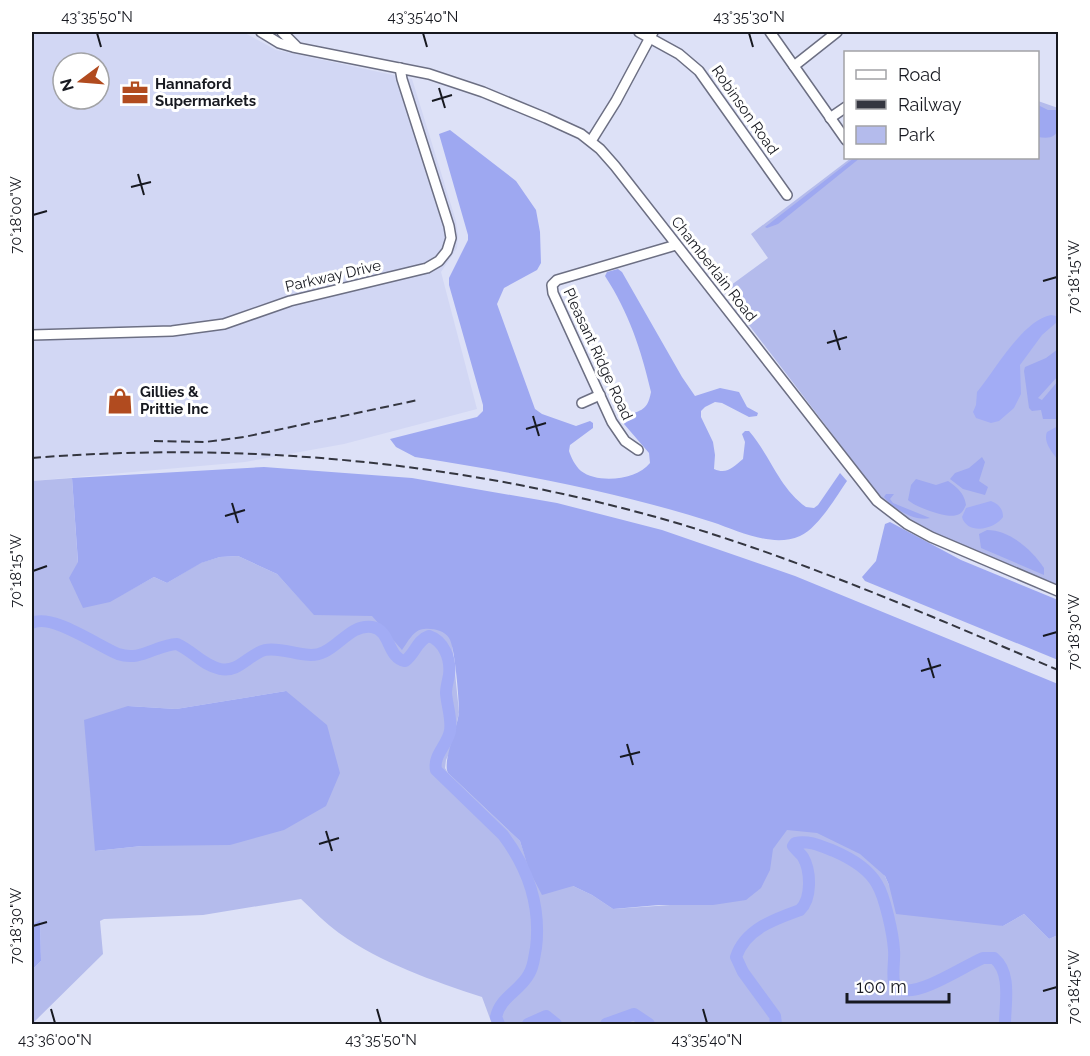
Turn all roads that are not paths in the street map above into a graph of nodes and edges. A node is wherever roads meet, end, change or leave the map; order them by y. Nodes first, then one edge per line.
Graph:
1 (261, 32) edge
2 (282, 32) edge
3 (639, 32) edge
4 (770, 32) edge
5 (837, 32) edge
6 (652, 34) edge
7 (298, 47) junction
8 (794, 66) junction
9 (400, 68) junction
10 (844, 108) edge
11 (830, 118) junction
12 (844, 137) edge
13 (591, 141) junction
14 (787, 195) dead end
15 (676, 245) junction
16 (32, 335) edge
17 (600, 395) junction
18 (582, 403) dead end
19 (638, 450) dead end
20 (1059, 591) edge

1 - 7 street, Chamberlain Road
2 - 7 street
3 - 6 street, Robinson Road
4 - 8 street
5 - 8 street
6 - 13 street
6 - 14 street, Robinson Road
7 - 9 street, Chamberlain Road
8 - 11 street
9 - 13 street, Chamberlain Road
9 - 16 street, Parkway Drive
10 - 11 street
11 - 12 street
13 - 15 street, Chamberlain Road
15 - 17 street, Pleasant Ridge Road
15 - 20 street, Chamberlain Road
17 - 18 street
17 - 19 street, Pleasant Ridge Road

